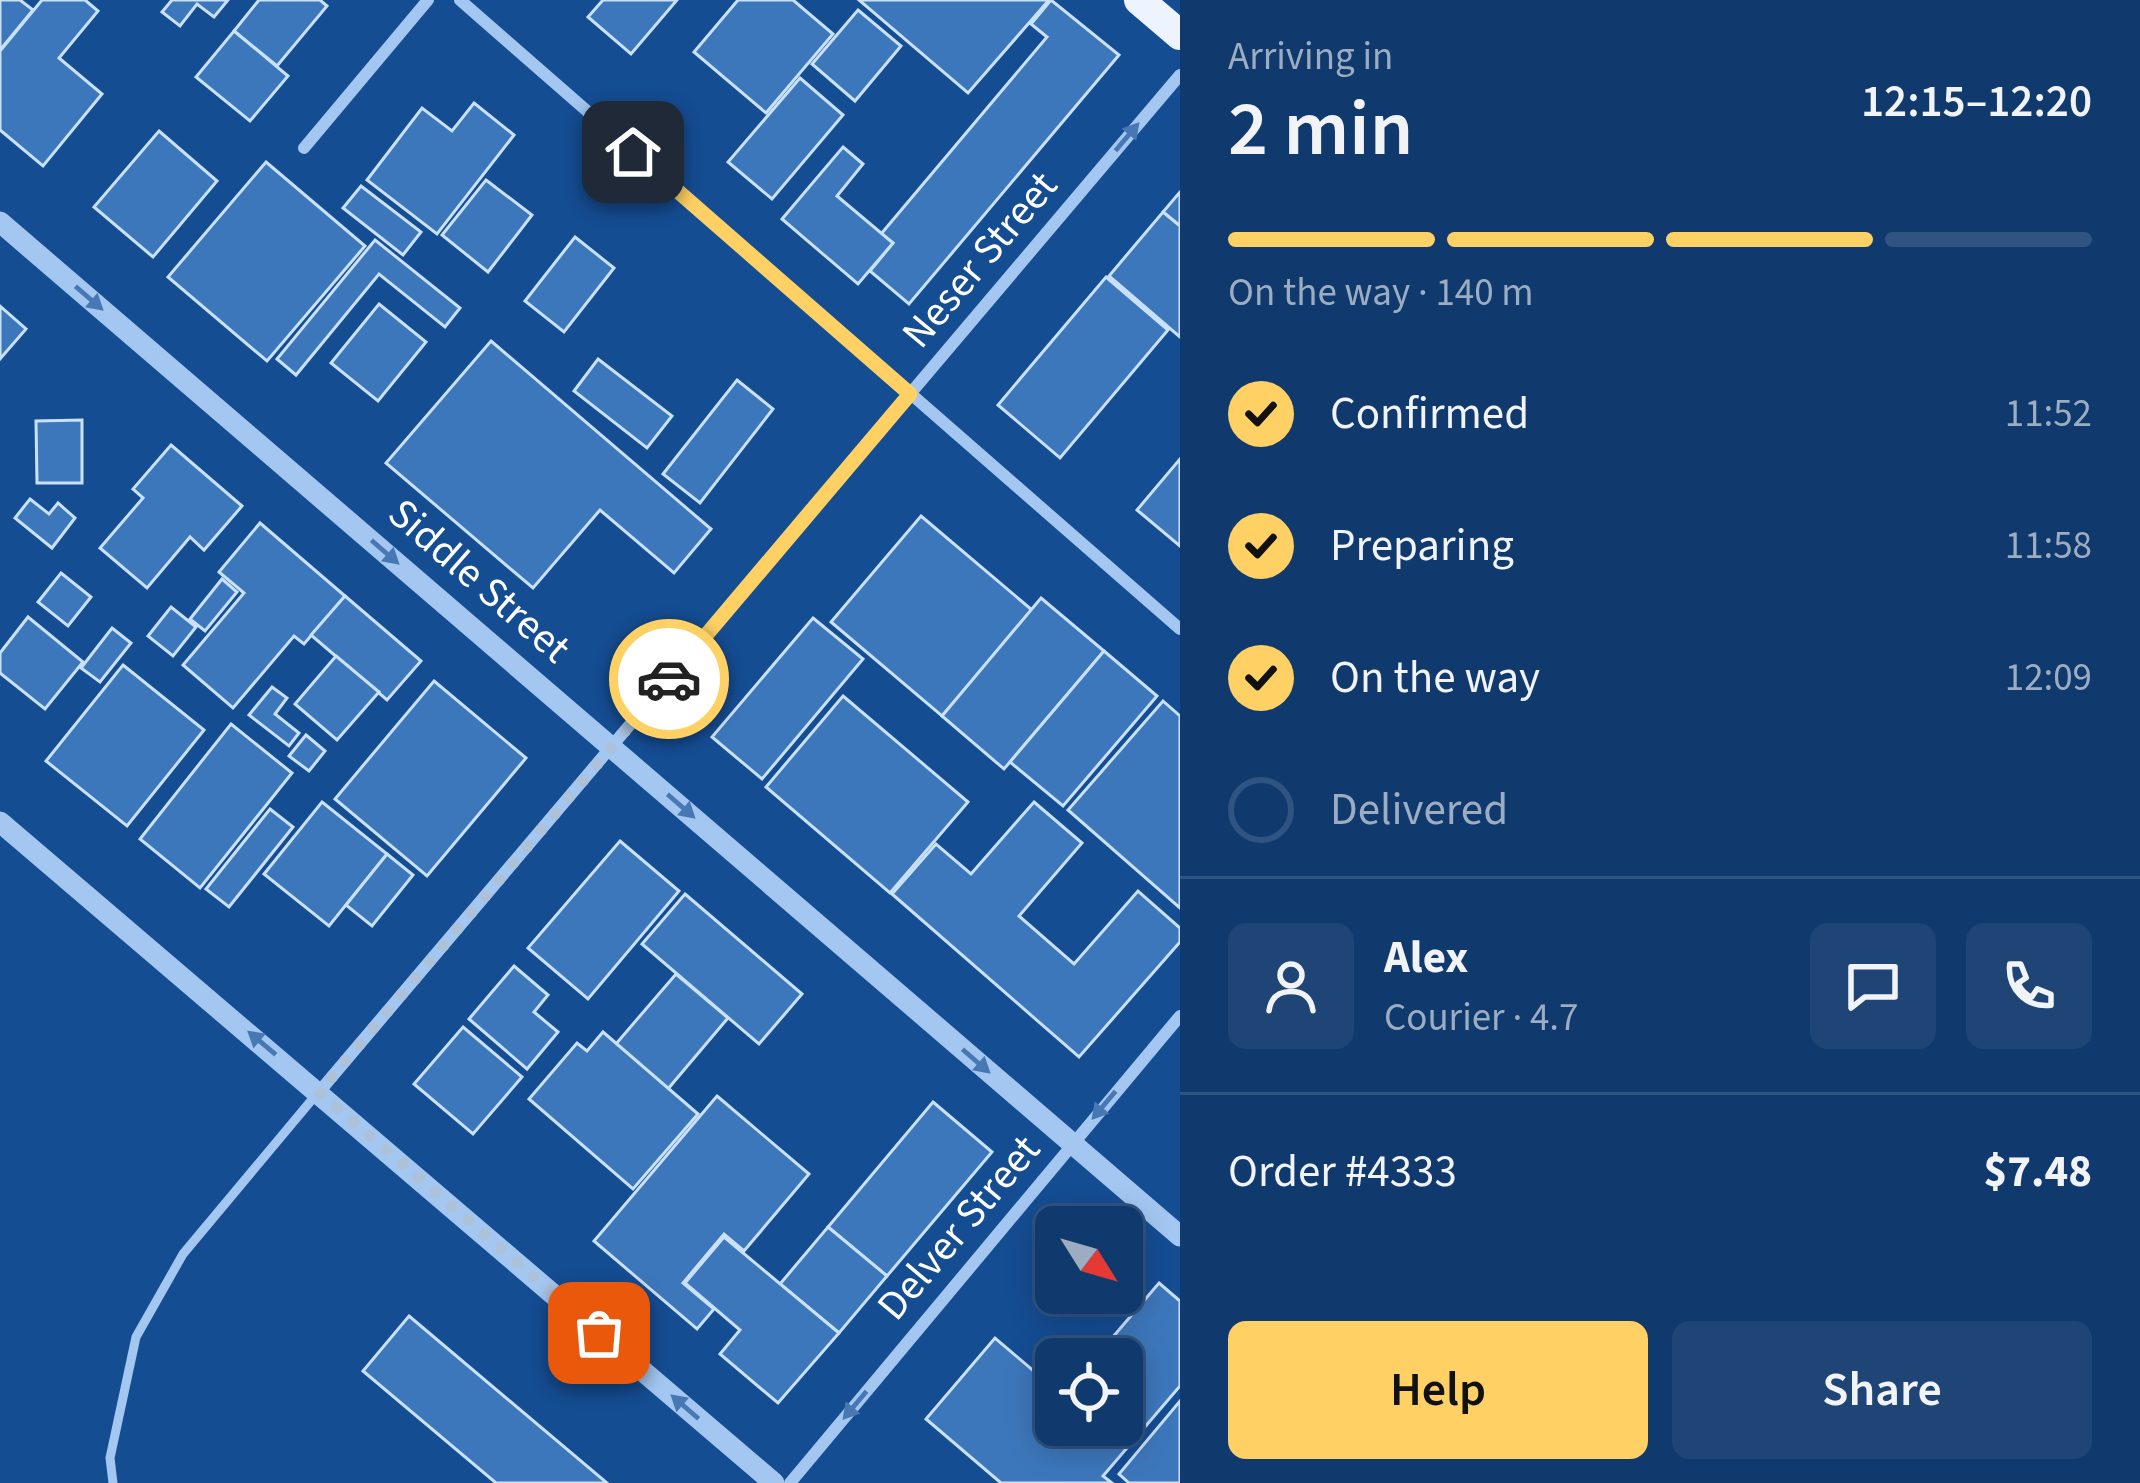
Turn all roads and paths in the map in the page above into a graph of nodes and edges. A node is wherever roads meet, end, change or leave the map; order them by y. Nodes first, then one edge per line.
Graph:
1 (428, 0) edge
2 (460, 0) edge
3 (1139, 0) edge
4 (1180, 34) edge
5 (1180, 75) edge
6 (304, 148) dead end
7 (0, 222) edge
8 (910, 394) junction
9 (1180, 629) edge
10 (613, 746) junction
11 (0, 822) edge
12 (1180, 1016) edge
13 (319, 1092) junction
14 (1072, 1143) junction
15 (1180, 1236) edge
16 (113, 1483) edge
17 (774, 1483) edge
18 (790, 1483) edge

1 - 6 street
2 - 8 street
3 - 4 main road
8 -> 5 street, Neser Street
7 -> 10 street, Siddle Street
8 - 9 street
8 - 10 street, Neser Street
10 - 13 street, Neser Street
10 -> 14 street, Siddle Street
13 -> 11 street
12 -> 14 street, Delver Street
13 - 16 lane
17 -> 13 street
14 - 15 street, Siddle Street
14 -> 18 street, Delver Street

